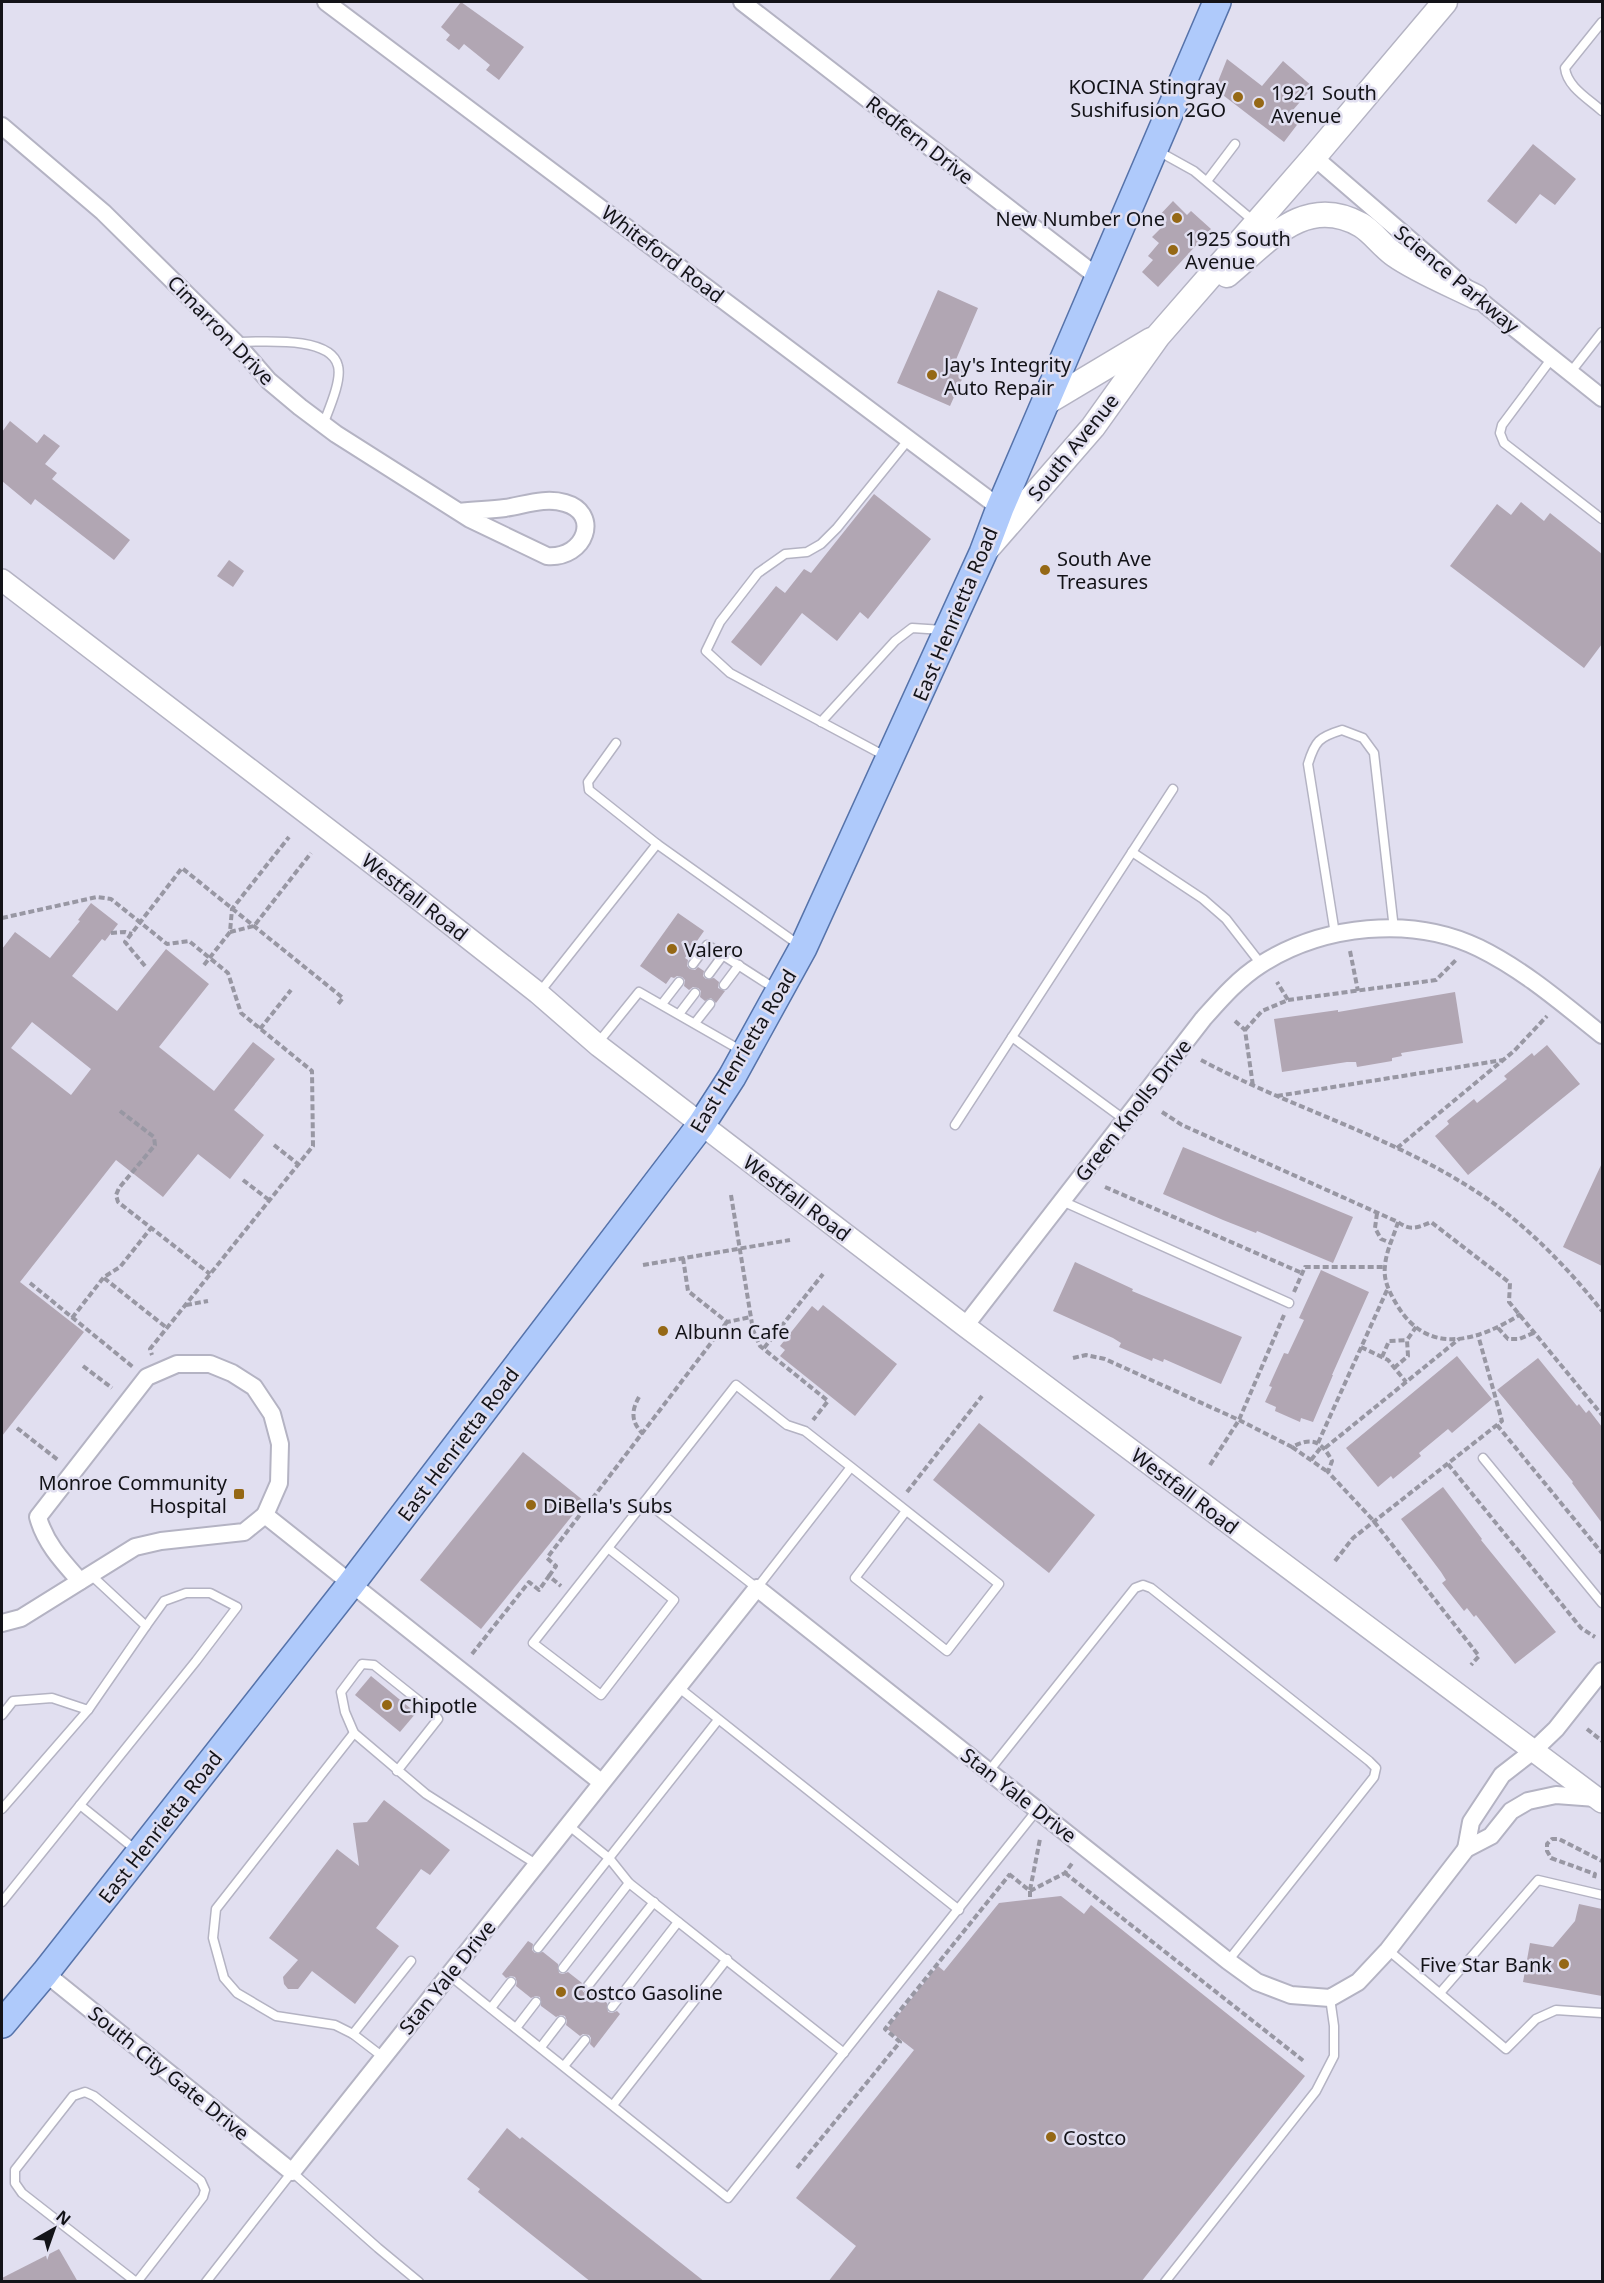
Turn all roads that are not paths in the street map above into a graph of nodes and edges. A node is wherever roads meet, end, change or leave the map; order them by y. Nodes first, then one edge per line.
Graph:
1 (326, 2) edge
2 (742, 2) edge
3 (1217, 2) edge
4 (1444, 2) edge
5 (1602, 22) edge
6 (1602, 111) edge
7 (2, 126) edge
8 (1234, 144) dead end
9 (1154, 149) junction
10 (1314, 157) junction
11 (1207, 182) junction
12 (1256, 223) junction
13 (1099, 278) junction
14 (1476, 297) junction
15 (1164, 329) junction
16 (1602, 332) edge
17 (235, 342) junction
18 (1552, 358) junction
19 (1570, 373) junction
20 (1602, 398) edge
21 (1044, 404) junction
22 (323, 424) junction
23 (909, 439) junction
24 (1000, 508) junction
25 (459, 512) junction
26 (1602, 519) edge
27 (983, 553) junction
28 (2, 580) edge
29 (949, 630) junction
30 (821, 722) junction
31 (616, 743) dead end
32 (891, 759) junction
33 (1173, 789) dead end
34 (657, 844) junction
35 (1132, 852) junction
36 (1394, 929) junction
37 (1335, 934) junction
38 (803, 948) junction
39 (723, 955) junction
40 (693, 963) dead end
41 (1261, 964) junction
42 (739, 965) junction
43 (709, 974) dead end
44 (679, 982) dead end
45 (724, 985) dead end
46 (780, 992) junction
47 (538, 993) junction
48 (694, 993) dead end
49 (662, 1004) junction
50 (710, 1004) dead end
51 (679, 1014) junction
52 (695, 1023) junction
53 (1602, 1035) edge
54 (1012, 1037) junction
55 (597, 1044) junction
56 (745, 1052) junction
57 (1125, 1120) junction
58 (701, 1125) junction
59 (955, 1125) dead end
60 (1062, 1201) junction
61 (1289, 1302) road end
62 (965, 1326) junction
63 (1484, 1458) dead end
64 (851, 1467) junction
65 (645, 1501) junction
66 (906, 1511) junction
67 (266, 1515) junction
68 (608, 1548) junction
69 (86, 1578) junction
70 (351, 1584) junction
71 (757, 1588) junction
72 (1602, 1603) edge
73 (2, 1623) edge
74 (146, 1626) junction
75 (1602, 1671) edge
76 (678, 1687) junction
77 (88, 1710) junction
78 (2, 1715) edge
79 (718, 1720) junction
80 (354, 1733) junction
81 (1533, 1751) junction
82 (398, 1771) junction
83 (989, 1771) junction
84 (601, 1782) junction
85 (1599, 1800) edge
86 (80, 1805) junction
87 (2, 1809) edge
88 (1037, 1810) junction
89 (567, 1825) junction
90 (1466, 1849) junction
91 (139, 1853) junction
92 (609, 1858) junction
93 (536, 1864) junction
94 (629, 1883) junction
95 (1602, 1895) edge
96 (2, 1902) edge
97 (654, 1902) junction
98 (959, 1910) junction
99 (678, 1922) junction
100 (538, 1948) dead end
101 (1388, 1950) junction
102 (727, 1959) junction
103 (411, 1961) dead end
104 (1228, 1961) junction
105 (563, 1968) dead end
106 (45, 1973) junction
107 (449, 1975) junction
108 (512, 1982) dead end
109 (587, 1988) dead end
110 (1440, 1993) junction
111 (1330, 1998) junction
112 (536, 2002) dead end
113 (612, 2007) dead end
114 (491, 2008) junction
115 (1602, 2013) edge
116 (561, 2021) dead end
117 (2, 2024) edge
118 (516, 2028) junction
119 (353, 2034) junction
120 (585, 2040) dead end
121 (540, 2047) junction
122 (844, 2053) junction
123 (383, 2057) junction
124 (564, 2066) junction
125 (613, 2105) junction
126 (292, 2172) junction
127 (136, 2282) edge
128 (206, 2282) edge
129 (419, 2282) edge
130 (1165, 2282) edge

1 - 23 street, Whiteford Road
2 - 13 street, Redfern Drive
3 - 9 main road, East Henrietta Road
4 - 10 main road, South Avenue
5 - 6 lane
7 - 17 street, Cimarron Drive
8 - 11 lane
9 - 11 lane
9 - 13 main road, East Henrietta Road
10 - 12 main road, South Avenue
10 - 14 street, Science Parkway
11 - 12 lane
12 - 15 main road, South Avenue
13 - 21 main road, East Henrietta Road
14 - 15 main road
14 - 18 street, Science Parkway
15 - 21 main road, South Avenue
15 - 27 main road, South Avenue
16 - 19 lane
17 - 22 street, Cimarron Drive
17 - 22 lane
18 - 19 street, Science Parkway
18 - 26 lane
19 - 20 street, Science Parkway
21 - 24 main road, East Henrietta Road
22 - 25 street, Cimarron Drive
23 - 24 street, Whiteford Road
23 - 30 lane
24 - 27 main road, East Henrietta Road
25 - 25 street, Cimarron Drive
27 - 29 main road, East Henrietta Road
28 - 47 street, Westfall Road
29 - 30 lane
29 - 32 main road, East Henrietta Road
30 - 32 lane
31 - 34 lane
32 - 38 main road, East Henrietta Road
33 - 35 lane
34 - 38 lane
34 - 47 lane
35 - 41 lane
35 - 54 lane
36 - 37 street, Green Knolls Drive
36 - 37 lane
36 - 53 street, Green Knolls Drive
37 - 41 street, Green Knolls Drive
38 - 46 main road, East Henrietta Road
39 - 40 lane
39 - 42 lane
39 - 43 lane
41 - 57 street, Green Knolls Drive
42 - 45 lane
42 - 46 lane
44 - 49 lane
46 - 56 main road, East Henrietta Road
47 - 55 street, Westfall Road
48 - 51 lane
49 - 51 lane
49 - 55 lane
50 - 52 lane
51 - 52 lane
52 - 56 lane
54 - 57 lane
54 - 59 lane
55 - 58 street, Westfall Road
56 - 58 main road, East Henrietta Road
57 - 60 street, Green Knolls Drive
58 - 62 street, Westfall Road
58 - 70 main road, East Henrietta Road
60 - 61 lane
60 - 62 street, Green Knolls Drive
62 - 81 street, Westfall Road
63 - 72 lane
64 - 65 lane
64 - 66 lane
64 - 71 lane
65 - 68 lane
65 - 71 lane
66 - 66 lane
67 - 69 street
67 - 69 street
67 - 70 street
68 - 68 lane
69 - 73 street
69 - 74 lane
70 - 84 street
70 - 91 main road, East Henrietta Road
71 - 76 street, Stan Yale Drive
71 - 83 street, Stan Yale Drive
74 - 77 lane
74 - 86 lane
75 - 81 street
76 - 79 lane
76 - 84 street, Stan Yale Drive
77 - 78 lane
77 - 87 lane
79 - 92 lane
79 - 98 lane
80 - 82 lane
80 - 82 lane
80 - 119 lane
81 - 85 street, Westfall Road
81 - 90 street
82 - 93 lane
83 - 88 street, Stan Yale Drive
83 - 104 lane
84 - 89 street, Stan Yale Drive
85 - 90 street
86 - 91 lane
86 - 96 lane
88 - 98 lane
88 - 104 street, Stan Yale Drive
89 - 92 lane
89 - 93 street, Stan Yale Drive
90 - 101 street
91 - 106 main road, East Henrietta Road
92 - 94 lane
92 - 100 lane
93 - 107 street, Stan Yale Drive
94 - 97 lane
94 - 105 lane
95 - 110 lane
97 - 99 lane
97 - 109 lane
98 - 122 lane
99 - 102 lane
99 - 113 lane
101 - 110 lane
101 - 111 street
102 - 122 lane
102 - 125 lane
103 - 119 lane
104 - 111 street, Stan Yale Drive
106 - 117 main road, East Henrietta Road
106 - 126 street, South City Gate Drive
107 - 114 lane
107 - 123 street, Stan Yale Drive
108 - 114 lane
110 - 115 lane
111 - 130 lane
112 - 118 lane
114 - 118 lane
116 - 121 lane
118 - 121 lane
119 - 123 lane
120 - 124 lane
121 - 124 lane
122 - 125 lane
123 - 126 street, Stan Yale Drive
124 - 125 lane
126 - 128 lane
126 - 129 lane
127 - 127 lane

